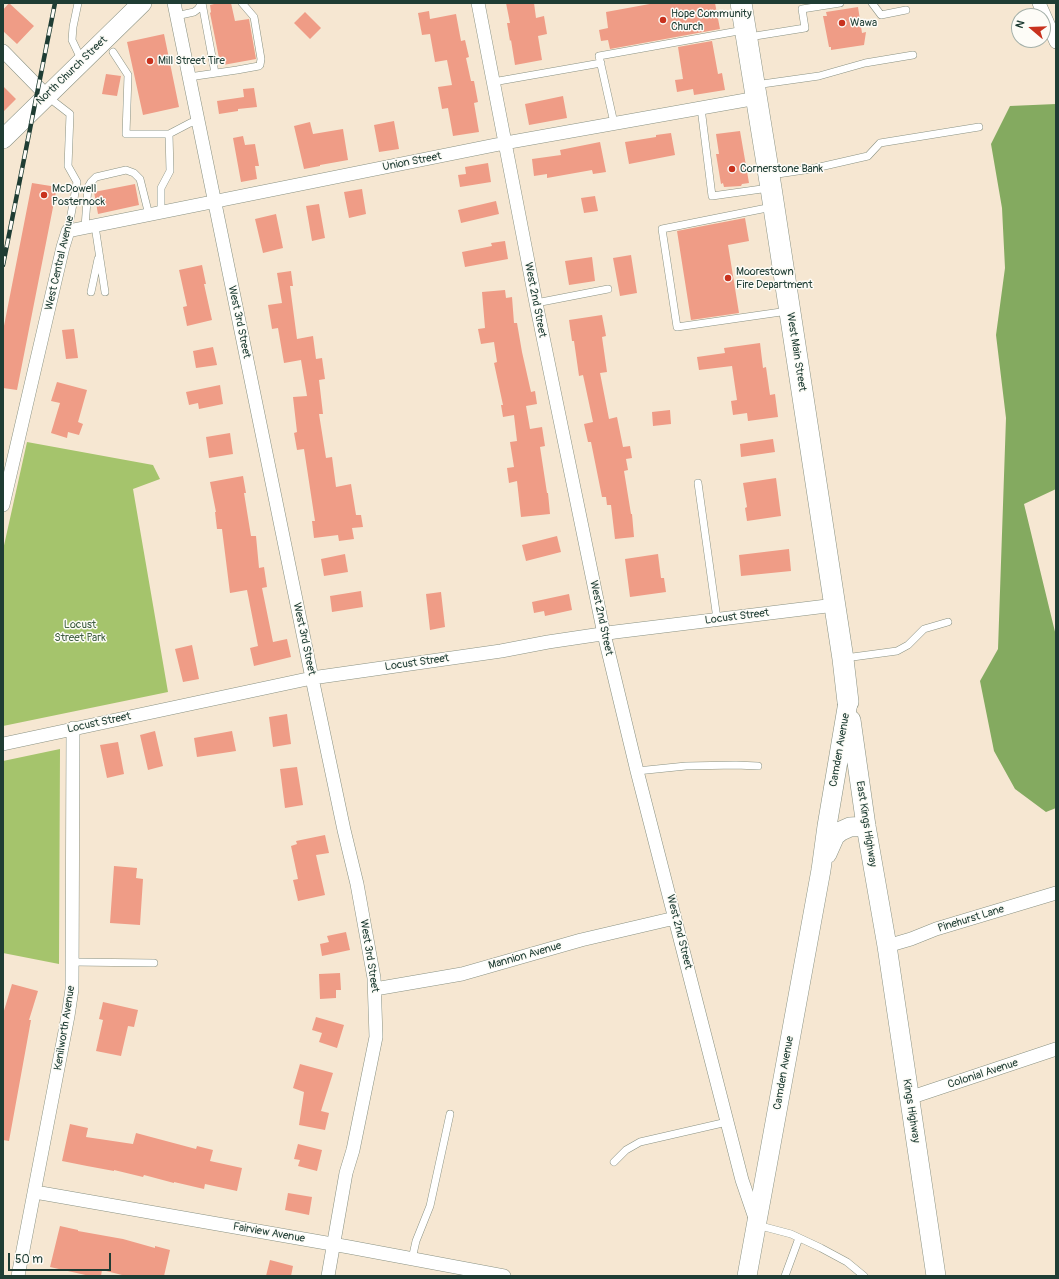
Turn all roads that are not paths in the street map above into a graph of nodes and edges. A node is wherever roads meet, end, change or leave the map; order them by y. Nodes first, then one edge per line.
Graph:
1 (78, 3) edge
2 (142, 3) edge
3 (202, 3) edge
4 (242, 3) edge
5 (478, 3) edge
6 (741, 3) edge
7 (840, 3) edge
8 (872, 3) edge
9 (175, 9) edge
10 (906, 10) dead end
11 (1051, 22) edge
12 (746, 33) junction
13 (1056, 42) edge
14 (3, 51) edge
15 (113, 52) dead end
16 (913, 56) dead end
17 (82, 61) junction
18 (601, 63) junction
19 (215, 73) junction
20 (189, 77) junction
21 (493, 82) junction
22 (756, 92) junction
23 (47, 96) junction
24 (701, 108) junction
25 (198, 121) junction
26 (614, 124) junction
27 (979, 127) dead end
28 (168, 134) junction
29 (3, 139) edge
30 (505, 143) junction
31 (771, 190) junction
32 (214, 202) junction
33 (155, 214) junction
34 (90, 227) junction
35 (68, 231) junction
36 (99, 255) junction
37 (608, 289) dead end
38 (91, 292) dead end
39 (105, 292) dead end
40 (536, 303) junction
41 (790, 310) junction
42 (698, 483) dead end
43 (3, 505) edge
44 (835, 605) junction
45 (717, 619) junction
46 (948, 622) dead end
47 (604, 634) junction
48 (843, 659) junction
49 (312, 678) junction
50 (848, 702) junction
51 (73, 728) junction
52 (3, 744) edge
53 (758, 766) dead end
54 (638, 771) junction
55 (866, 826) junction
56 (821, 870) junction
57 (1056, 893) edge
58 (675, 918) junction
59 (887, 946) junction
60 (72, 962) junction
61 (154, 963) dead end
62 (375, 989) junction
63 (1056, 1049) edge
64 (909, 1098) junction
65 (450, 1114) dead end
66 (727, 1122) junction
67 (614, 1162) dead end
68 (35, 1192) junction
69 (757, 1225) junction
70 (800, 1238) junction
71 (333, 1245) junction
72 (412, 1259) junction
73 (18, 1276) edge
74 (328, 1276) edge
75 (504, 1276) edge
76 (747, 1276) edge
77 (785, 1276) edge
78 (864, 1276) edge
79 (936, 1276) edge

1 - 17 lane
2 - 17 main road, North Church Street
3 - 9 lane
3 - 19 lane
4 - 19 lane
5 - 21 street, West 2nd Street
6 - 12 main road, West Main Street
7 - 12 lane
8 - 10 lane
9 - 20 street, West 3rd Street
11 - 13 street
12 - 18 lane
12 - 22 main road, West Main Street
14 - 23 street, West Central Avenue
15 - 28 lane
16 - 22 lane
17 - 23 main road, North Church Street
18 - 21 lane
18 - 26 lane
19 - 20 lane
20 - 25 street, West 3rd Street
21 - 30 street, West 2nd Street
22 - 24 street, Union Street
22 - 31 main road, West Main Street
23 - 29 main road, North Church Street
23 - 35 lane, West Central Avenue
24 - 26 street, Union Street
24 - 31 lane
25 - 28 lane
25 - 32 street, West 3rd Street
26 - 30 street, Union Street
27 - 31 lane
28 - 33 lane
30 - 32 street, Union Street
30 - 40 street, West 2nd Street
31 - 41 main road, West Main Street
31 - 41 lane
32 - 33 street, Union Street
32 - 49 street, West 3rd Street
33 - 34 street, Union Street
33 - 34 lane
34 - 35 street, Union Street
34 - 36 lane
35 - 43 street, West Central Avenue
36 - 38 lane
36 - 39 lane
37 - 40 lane
40 - 47 street, West 2nd Street
41 - 44 main road, West Main Street
42 - 45 lane
44 - 45 street, Locust Street
44 - 48 main road, West Main Street
45 - 47 street, Locust Street
46 - 48 lane
47 - 49 street, Locust Street
47 - 54 street, West 2nd Street
48 - 50 main road, West Main Street
49 - 51 street, Locust Street
49 - 62 street, West 3rd Street
50 - 55 main road, East Kings Highway
50 - 56 main road, Camden Avenue
51 - 52 street, Locust Street
51 - 60 street, Kenilworth Avenue
53 - 54 lane
54 - 58 street, West 2nd Street
55 - 56 main road, Camden Avenue
55 - 59 main road, East Kings Highway
56 - 69 main road, Camden Avenue
57 - 59 street, Pinehurst Lane
58 - 62 street, Mannion Avenue
58 - 66 street, West 2nd Street
59 - 64 main road, Kings Highway
60 - 61 lane
60 - 68 street, Kenilworth Avenue
62 - 71 street, West 3rd Street
63 - 64 street, Colonial Avenue
64 - 79 main road, Kings Highway
65 - 72 lane
66 - 67 lane
66 - 69 street, West 2nd Street
68 - 71 street, Fairview Avenue
68 - 73 street, Kenilworth Avenue
69 - 70 lane
69 - 76 main road, Camden Avenue
70 - 77 lane
70 - 78 lane
71 - 72 street, Fairview Avenue
71 - 74 street, West 3rd Street
72 - 75 street, Fairview Avenue

